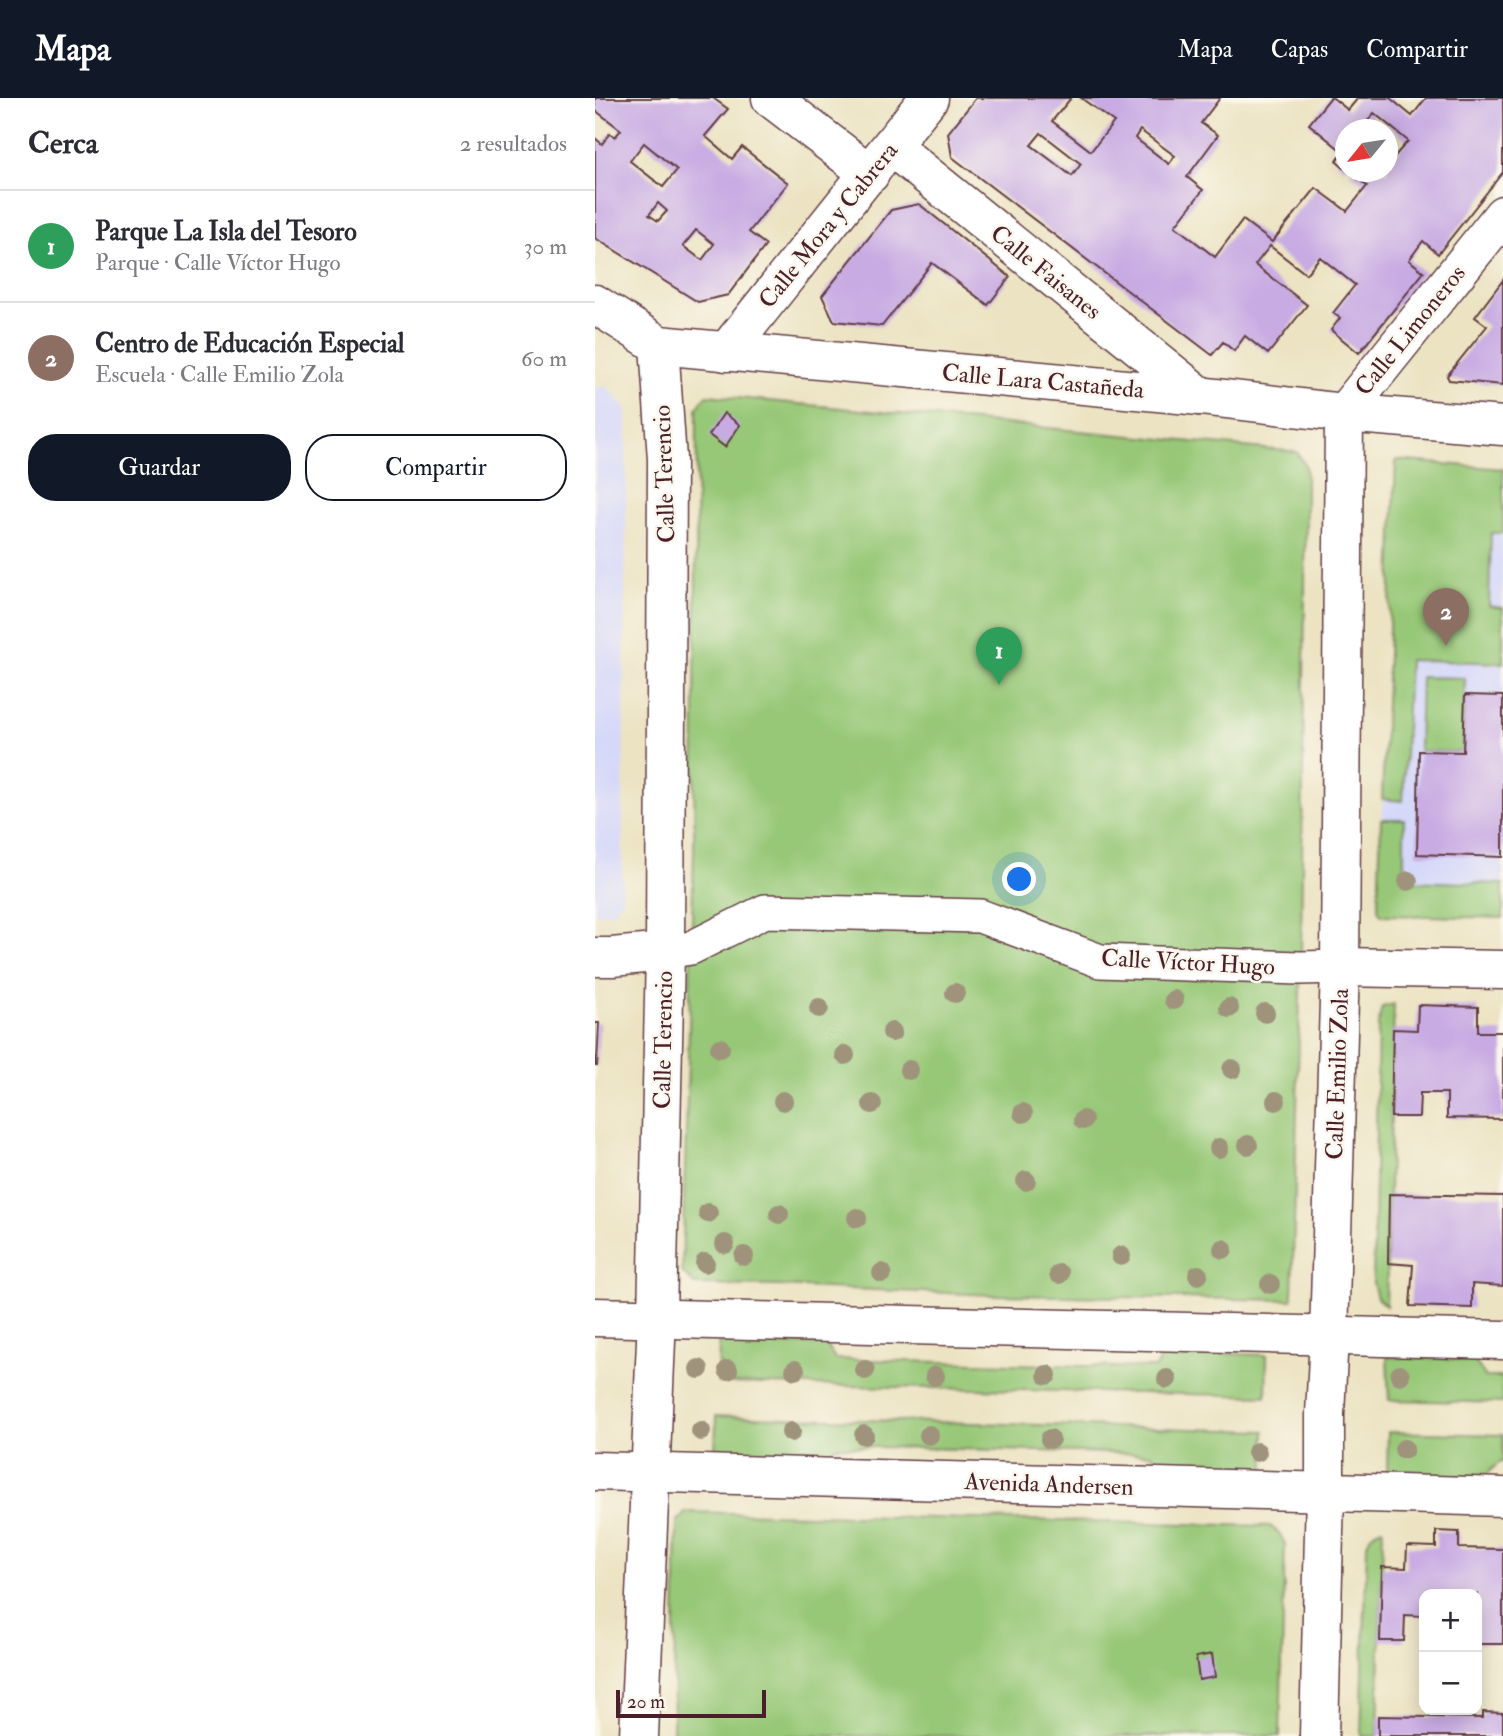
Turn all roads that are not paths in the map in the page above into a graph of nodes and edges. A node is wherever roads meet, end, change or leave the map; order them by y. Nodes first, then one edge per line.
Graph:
1 (771, 98) edge
2 (929, 98) edge
3 (881, 161) junction
4 (1503, 215) edge
5 (596, 307) edge
6 (659, 345) junction
7 (726, 352) junction
8 (1200, 396) junction
9 (1344, 413) junction
10 (1503, 426) edge
11 (665, 952) junction
12 (595, 957) edge
13 (1340, 967) junction
14 (1503, 970) edge
15 (595, 1317) edge
16 (657, 1317) junction
17 (1329, 1336) junction
18 (1503, 1340) edge
19 (595, 1471) edge
20 (650, 1473) junction
21 (1325, 1492) junction
22 (1503, 1497) edge
23 (639, 1736) edge
24 (1319, 1736) edge

1 - 3 street, Calle Faisanes
2 - 3 street, Calle Mora y Cabrera
3 - 7 street, Calle Mora y Cabrera
3 - 8 street, Calle Faisanes
4 - 9 street, Calle Limoneros
5 - 6 street, Calle Lara Castañeda
6 - 7 street, Calle Lara Castañeda
6 - 11 street, Calle Terencio
7 - 8 street, Calle Lara Castañeda
8 - 9 street, Calle Lara Castañeda
9 - 10 street, Calle Lara Castañeda
9 - 13 street, Calle Emilio Zola
11 - 12 street, Calle Víctor Hugo
11 - 13 street, Calle Víctor Hugo
11 - 16 street, Calle Terencio
13 - 14 street, Calle Víctor Hugo
13 - 17 street, Calle Emilio Zola
15 - 16 street
16 - 17 street
16 - 20 street, Calle Terencio
17 - 18 street
17 - 21 street, Calle Emilio Zola
19 - 20 street, Avenida Andersen
20 - 21 street, Avenida Andersen
20 - 23 street, Calle Terencio
21 - 22 street, Avenida Andersen
21 - 24 street, Calle Emilio Zola

